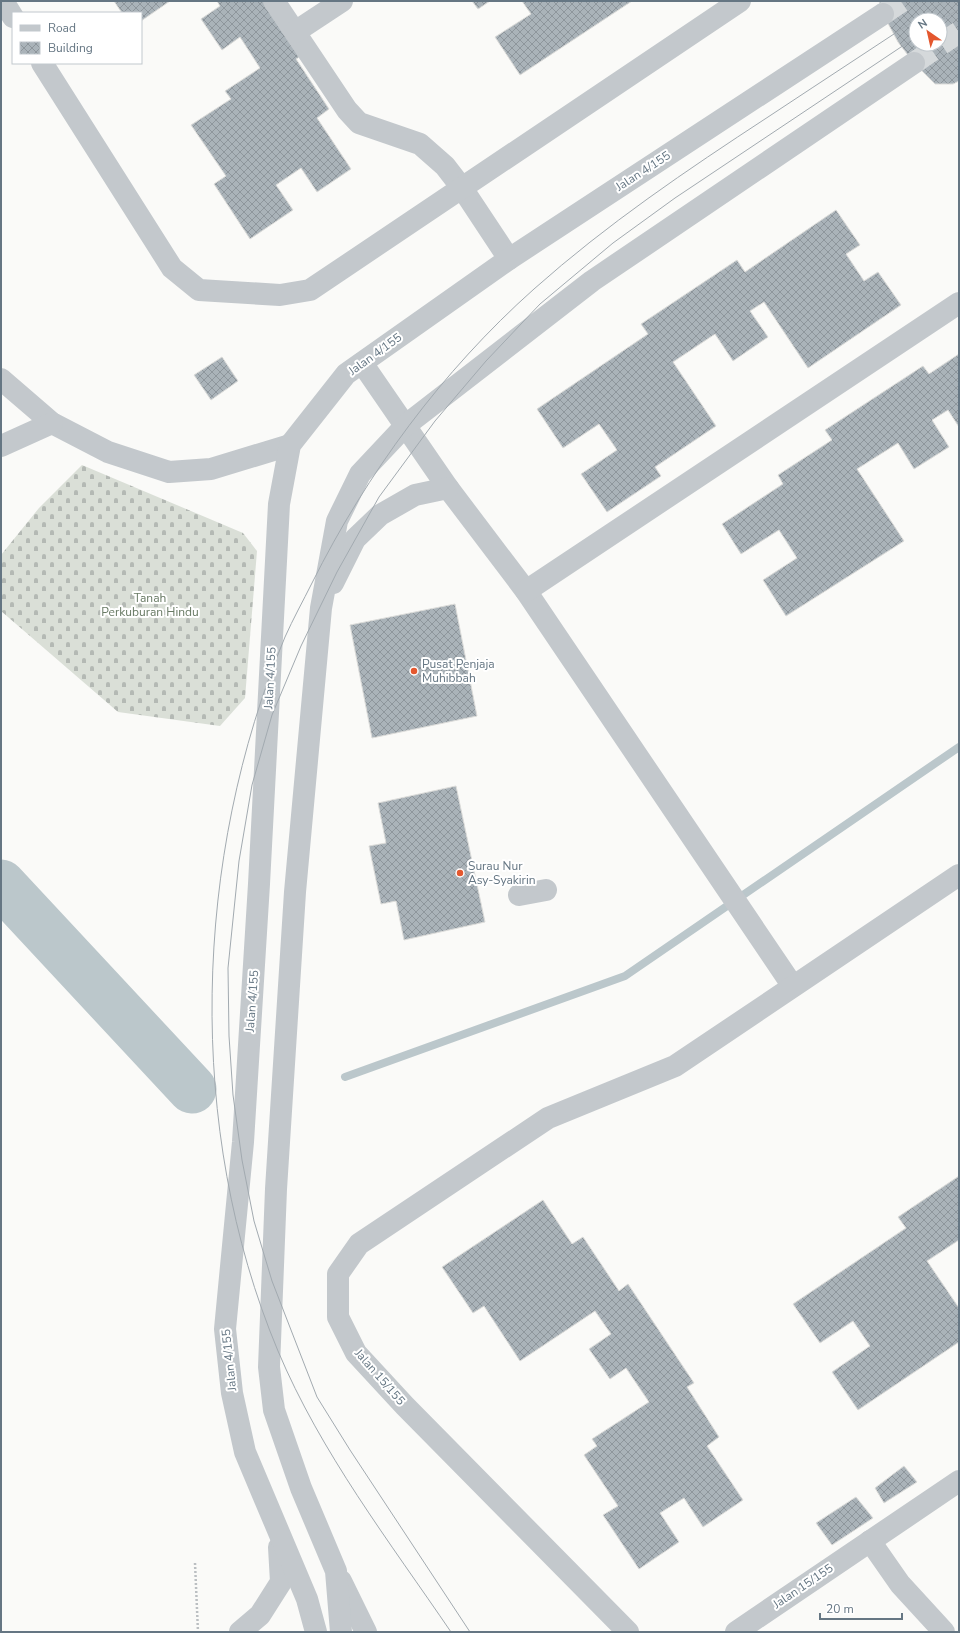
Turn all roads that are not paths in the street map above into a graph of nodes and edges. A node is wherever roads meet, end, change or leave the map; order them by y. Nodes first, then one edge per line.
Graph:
1 (3, 1) edge
2 (274, 1) edge
3 (342, 1) edge
4 (740, 1) edge
5 (883, 14) tunnel mouth
6 (12, 15) edge
7 (295, 32) junction
8 (914, 63) tunnel mouth
9 (43, 64) edge
10 (462, 188) junction
11 (509, 259) junction
12 (959, 303) edge
13 (362, 363) junction
14 (1, 379) edge
15 (52, 423) junction
16 (406, 425) junction
17 (290, 445) junction
18 (1, 446) edge
19 (448, 488) junction
20 (526, 591) junction
21 (321, 608) junction
22 (959, 875) edge
23 (546, 890) dead end
24 (519, 895) dead end
25 (792, 985) junction
26 (959, 1480) edge
27 (277, 1530) junction
28 (870, 1541) junction
29 (336, 1571) junction
30 (240, 1632) edge
31 (316, 1632) edge
32 (341, 1632) edge
33 (366, 1632) edge
34 (628, 1632) edge
35 (736, 1632) edge
36 (944, 1632) edge

1 - 6 street
2 - 7 street
3 - 7 street
4 - 10 street
5 - 11 street, Jalan 4/155
7 - 10 street
8 - 16 street
9 - 10 street
10 - 11 street
11 - 13 street, Jalan 4/155
12 - 20 street
13 - 16 street
13 - 17 street, Jalan 4/155
14 - 15 street
15 - 17 street
15 - 18 street
16 - 19 street
16 - 21 street
17 - 27 street, Jalan 4/155
19 - 20 street
19 - 21 street
20 - 25 street
21 - 29 street
22 - 25 street, Jalan 15/155
23 - 24 street
25 - 34 street, Jalan 15/155
26 - 28 street, Jalan 15/155
27 - 30 street
27 - 31 street, Jalan 4/155
28 - 35 street, Jalan 15/155
28 - 36 street
29 - 32 street
29 - 33 street

